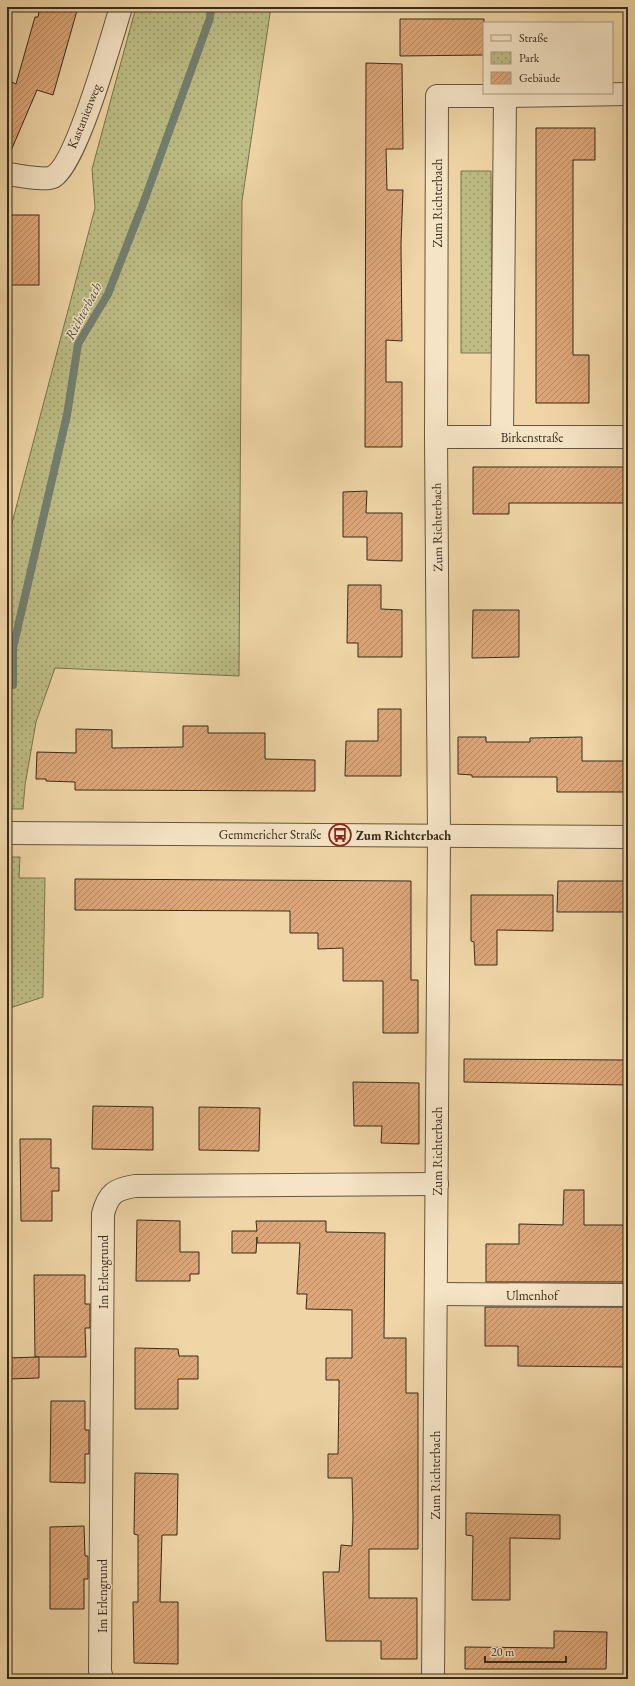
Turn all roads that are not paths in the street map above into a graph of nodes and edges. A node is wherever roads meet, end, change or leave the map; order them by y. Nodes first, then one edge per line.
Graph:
1 (121, 7) edge
2 (628, 94) edge
3 (505, 96) junction
4 (7, 174) edge
5 (436, 437) junction
6 (502, 437) junction
7 (628, 438) edge
8 (7, 833) edge
9 (439, 836) junction
10 (628, 836) edge
11 (437, 1184) junction
12 (436, 1294) junction
13 (628, 1295) edge
14 (102, 1679) edge
15 (434, 1679) edge

1 - 4 street, Kastanienweg
2 - 3 street
3 - 5 street, Zum Richterbach
3 - 6 street
5 - 6 street, Birkenstraße
5 - 9 street, Zum Richterbach
6 - 7 street, Birkenstraße
8 - 9 street, Gemmericher Straße
9 - 10 street, Gemmericher Straße
9 - 11 street, Zum Richterbach
11 - 12 street, Zum Richterbach
11 - 14 street, Im Erlengrund
12 - 13 street, Ulmenhof
12 - 15 street, Zum Richterbach

